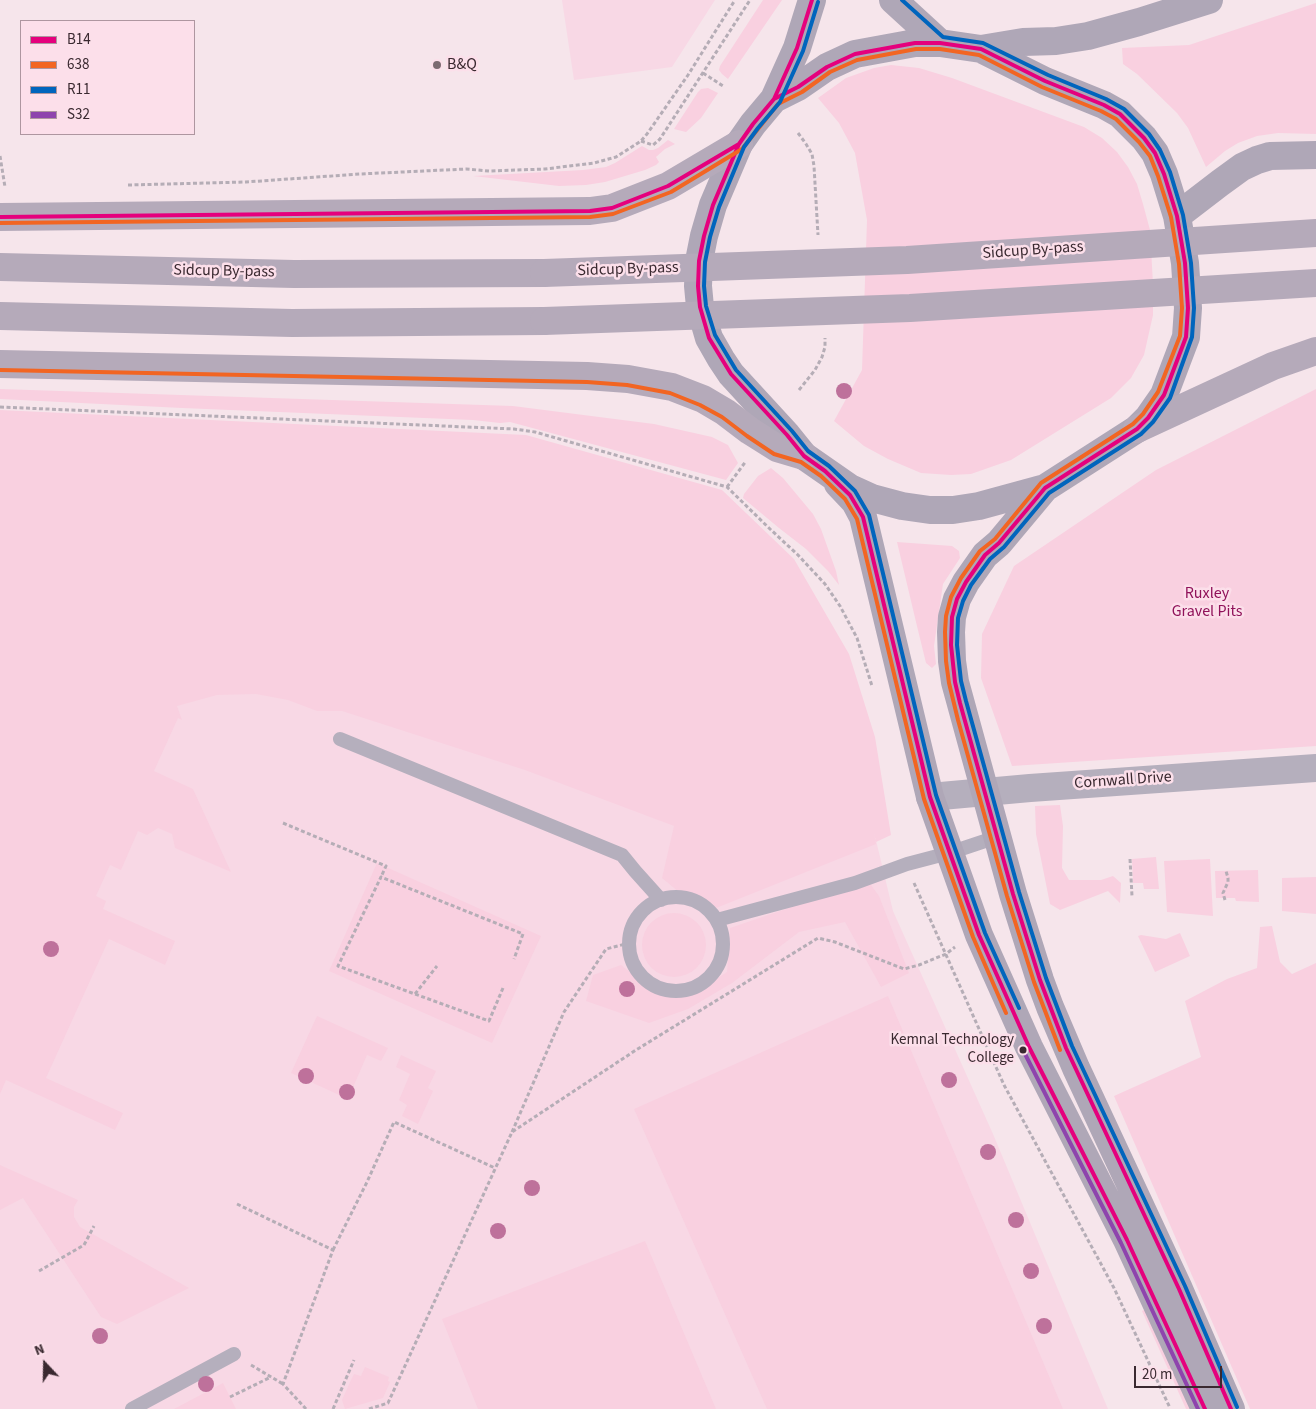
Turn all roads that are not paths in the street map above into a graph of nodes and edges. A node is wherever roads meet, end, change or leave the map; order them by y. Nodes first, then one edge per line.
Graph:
1 (812, 0) edge
2 (893, 0) edge
3 (1209, 0) edge
4 (940, 43) junction
5 (981, 49) junction
6 (774, 99) junction
7 (739, 144) junction
8 (1316, 155) edge
9 (1178, 216) junction
10 (0, 217) edge
11 (1316, 233) edge
12 (0, 267) edge
13 (1316, 283) edge
14 (0, 316) edge
15 (1316, 351) edge
16 (0, 364) edge
17 (1137, 429) junction
18 (814, 464) junction
19 (1045, 488) junction
20 (340, 738) dead end
21 (1316, 768) edge
22 (985, 792) junction
23 (930, 797) junction
24 (997, 838) junction
25 (949, 853) junction
26 (661, 900) junction
27 (717, 920) junction
28 (234, 1354) road end
29 (132, 1409) edge
30 (1205, 1409) edge
31 (1231, 1409) edge

1 - 6 main road
2 - 4 main road
3 - 5 main road
4 - 5 main road
4 - 6 main road
5 - 9 main road
6 - 7 main road
7 - 10 highway
7 - 18 main road
8 - 9 main road
9 - 17 main road
11 - 12 highway, Sidcup By-pass, bridge
13 - 14 highway, bridge
15 - 17 highway
16 - 18 highway
17 - 19 main road
18 - 19 main road
18 - 23 main road
19 - 22 main road
20 - 26 lane
21 - 22 street, Cornwall Drive
22 - 23 street, Cornwall Drive
22 - 24 main road
23 - 25 main road
24 - 25 lane
24 - 31 main road
25 - 27 lane
25 - 30 main road
26 - 27 lane
26 - 27 lane
28 - 29 lane

